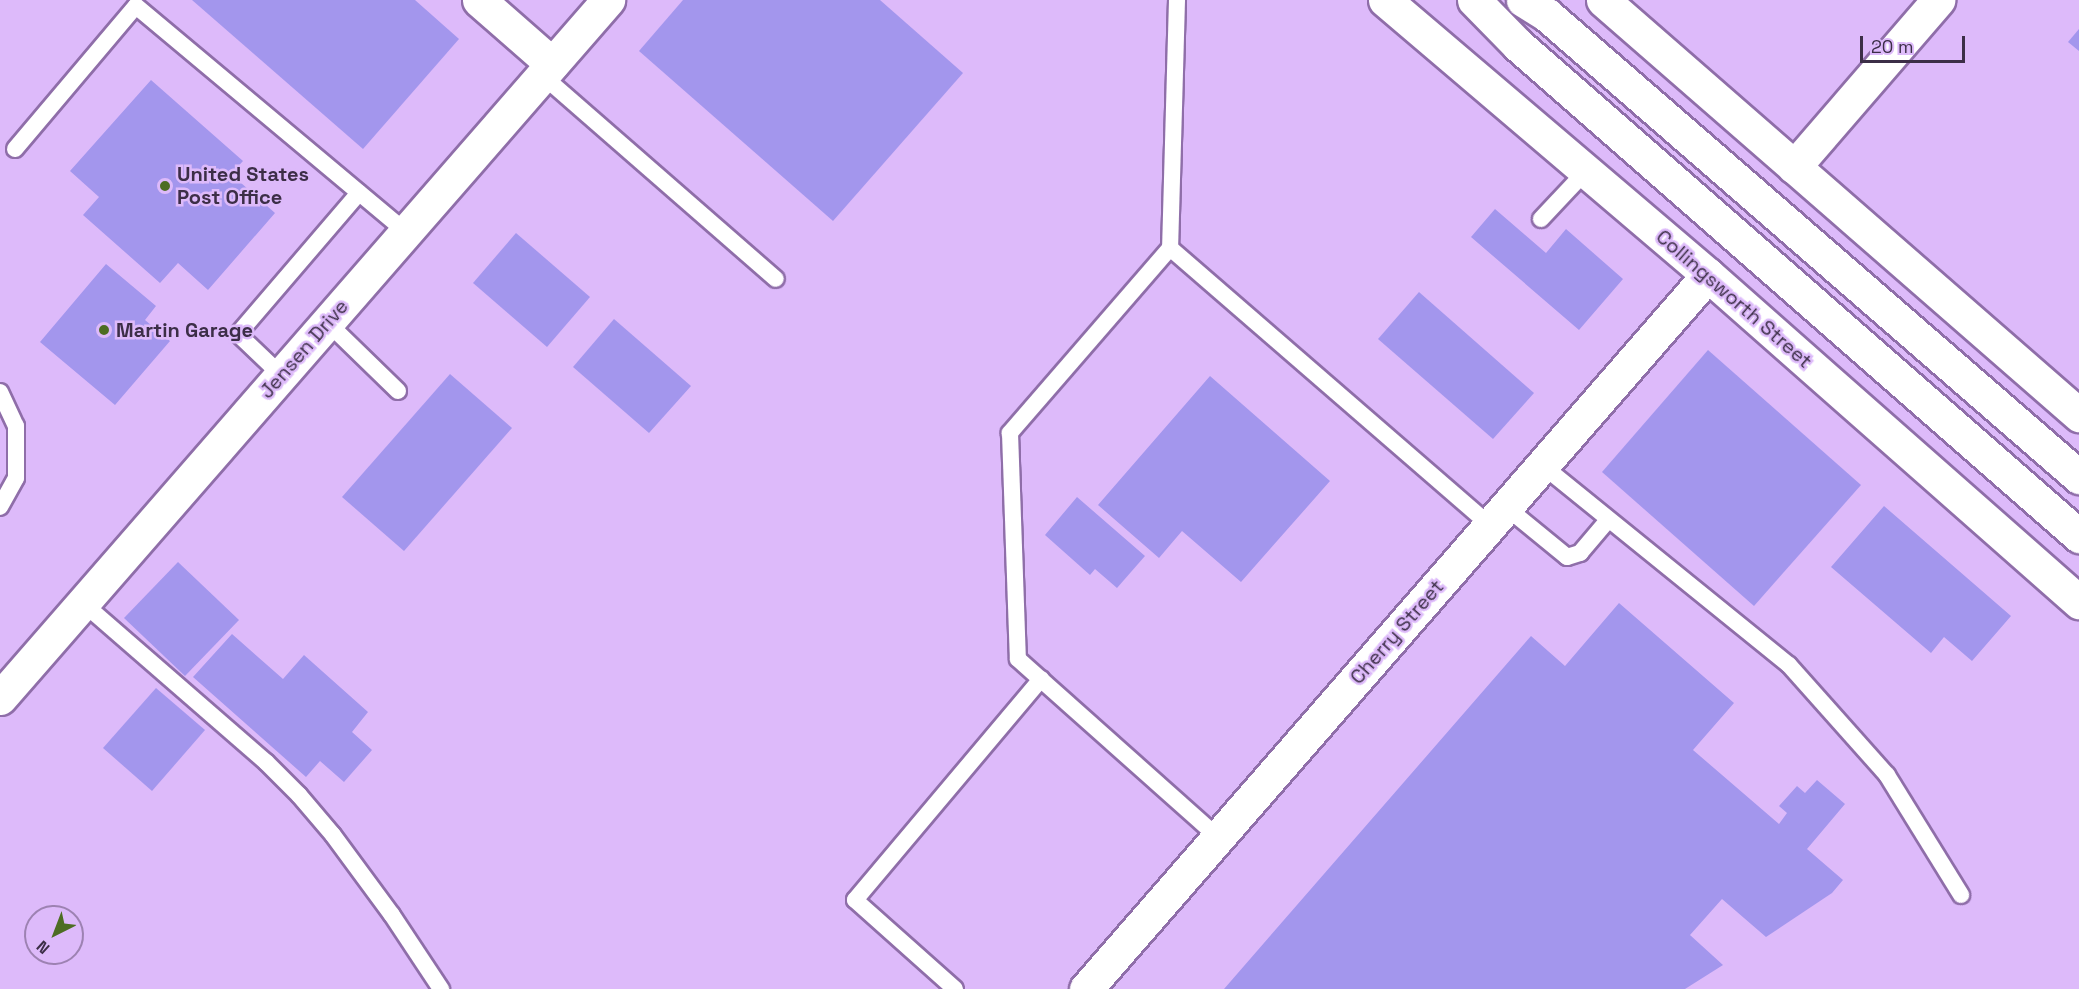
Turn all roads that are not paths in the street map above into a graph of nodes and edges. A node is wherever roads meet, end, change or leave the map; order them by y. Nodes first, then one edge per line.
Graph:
1 (479, 0) edge
2 (608, 0) edge
3 (1177, 0) edge
4 (1385, 0) edge
5 (1474, 0) edge
6 (1523, 0) edge
7 (1603, 0) edge
8 (1938, 0) edge
9 (132, 3) edge
10 (547, 70) junction
11 (15, 149) dead end
12 (1794, 167) junction
13 (1586, 171) junction
14 (359, 193) junction
15 (1541, 219) dead end
16 (406, 232) junction
17 (1170, 248) junction
18 (1708, 275) junction
19 (776, 279) dead end
20 (327, 322) junction
21 (281, 375) junction
22 (398, 391) dead end
23 (0, 392) edge
24 (2079, 415) edge
25 (1542, 465) junction
26 (2079, 477) edge
27 (0, 507) edge
28 (1498, 516) junction
29 (1608, 520) junction
30 (2079, 536) edge
31 (2079, 602) edge
32 (83, 603) junction
33 (1041, 679) junction
34 (0, 698) edge
35 (1218, 837) junction
36 (1961, 895) dead end
37 (441, 989) edge
38 (956, 989) edge
39 (1086, 989) edge

1 - 10 street
2 - 10 street, Jensen Drive
3 - 17 lane
4 - 13 street, Collingsworth Street
5 - 30 street
6 - 26 street
7 - 12 street
8 - 12 street
9 - 11 lane
9 - 14 lane
10 - 16 street, Jensen Drive
10 - 19 lane
12 - 24 street
13 - 15 lane
13 - 18 street, Collingsworth Street
14 - 16 lane
14 - 21 lane
16 - 20 street, Jensen Drive
17 - 28 lane
17 - 33 lane
18 - 25 street, Cherry Street
18 - 31 street, Collingsworth Street
20 - 21 street, Jensen Drive
20 - 22 lane
21 - 32 street, Jensen Drive
23 - 27 lane
25 - 28 street, Cherry Street
25 - 29 lane
28 - 29 lane
28 - 35 street, Cherry Street
29 - 36 lane
32 - 34 street, Jensen Drive
32 - 37 lane
33 - 35 lane
33 - 38 lane
35 - 39 street, Cherry Street

